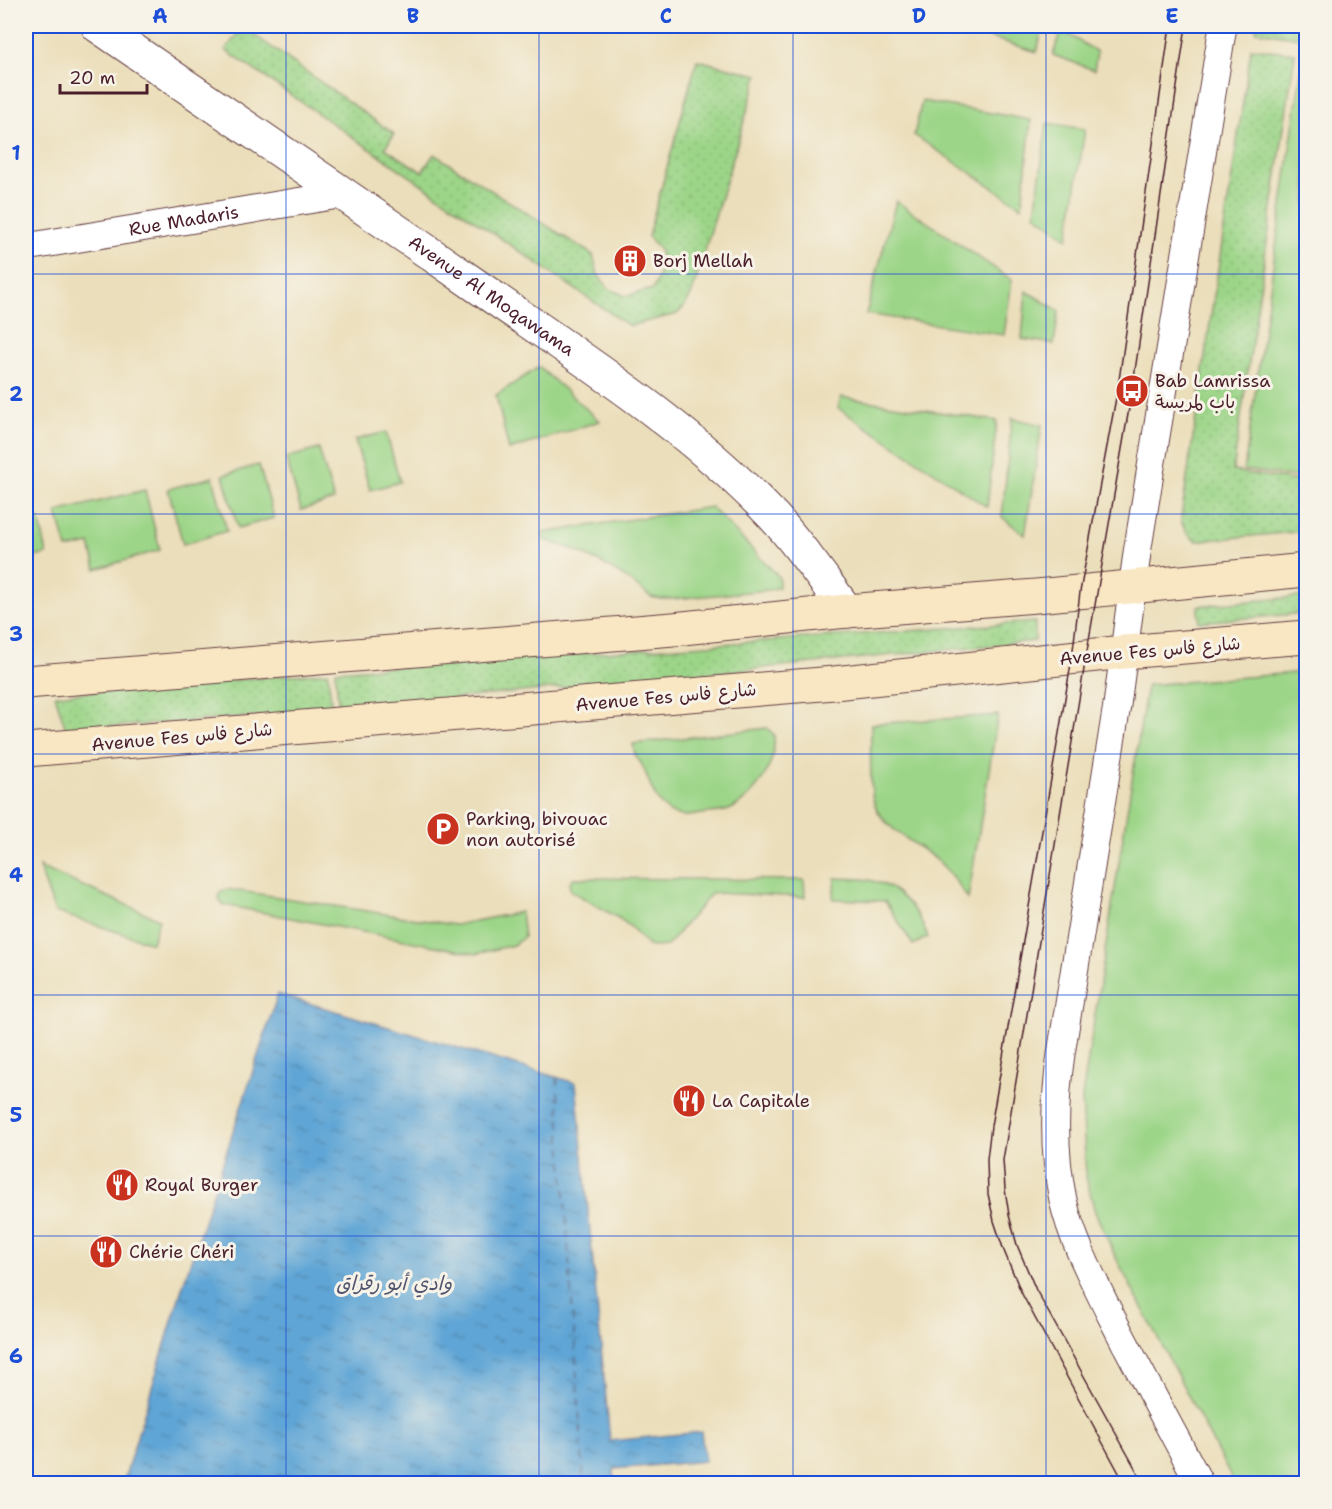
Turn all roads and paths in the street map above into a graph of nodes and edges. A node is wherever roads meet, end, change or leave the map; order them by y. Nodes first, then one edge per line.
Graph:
1 (98, 26) edge
2 (1223, 26) edge
3 (344, 194) junction
4 (26, 247) edge
5 (1306, 570) edge
6 (1132, 587) junction
7 (847, 611) junction
8 (1306, 637) edge
9 (1124, 652) junction
10 (26, 681) edge
11 (26, 750) edge
12 (1200, 1484) edge

1 - 3 street, Avenue Al Moqawama
2 - 6 street
3 - 4 street, Rue Madaris
3 - 7 street, Avenue Al Moqawama
5 - 6 main road
6 - 7 main road
6 - 9 street
7 - 10 main road
8 - 9 main road, Avenue Fes شارع فاس
9 - 11 main road, Avenue Fes شارع فاس
9 - 12 street

